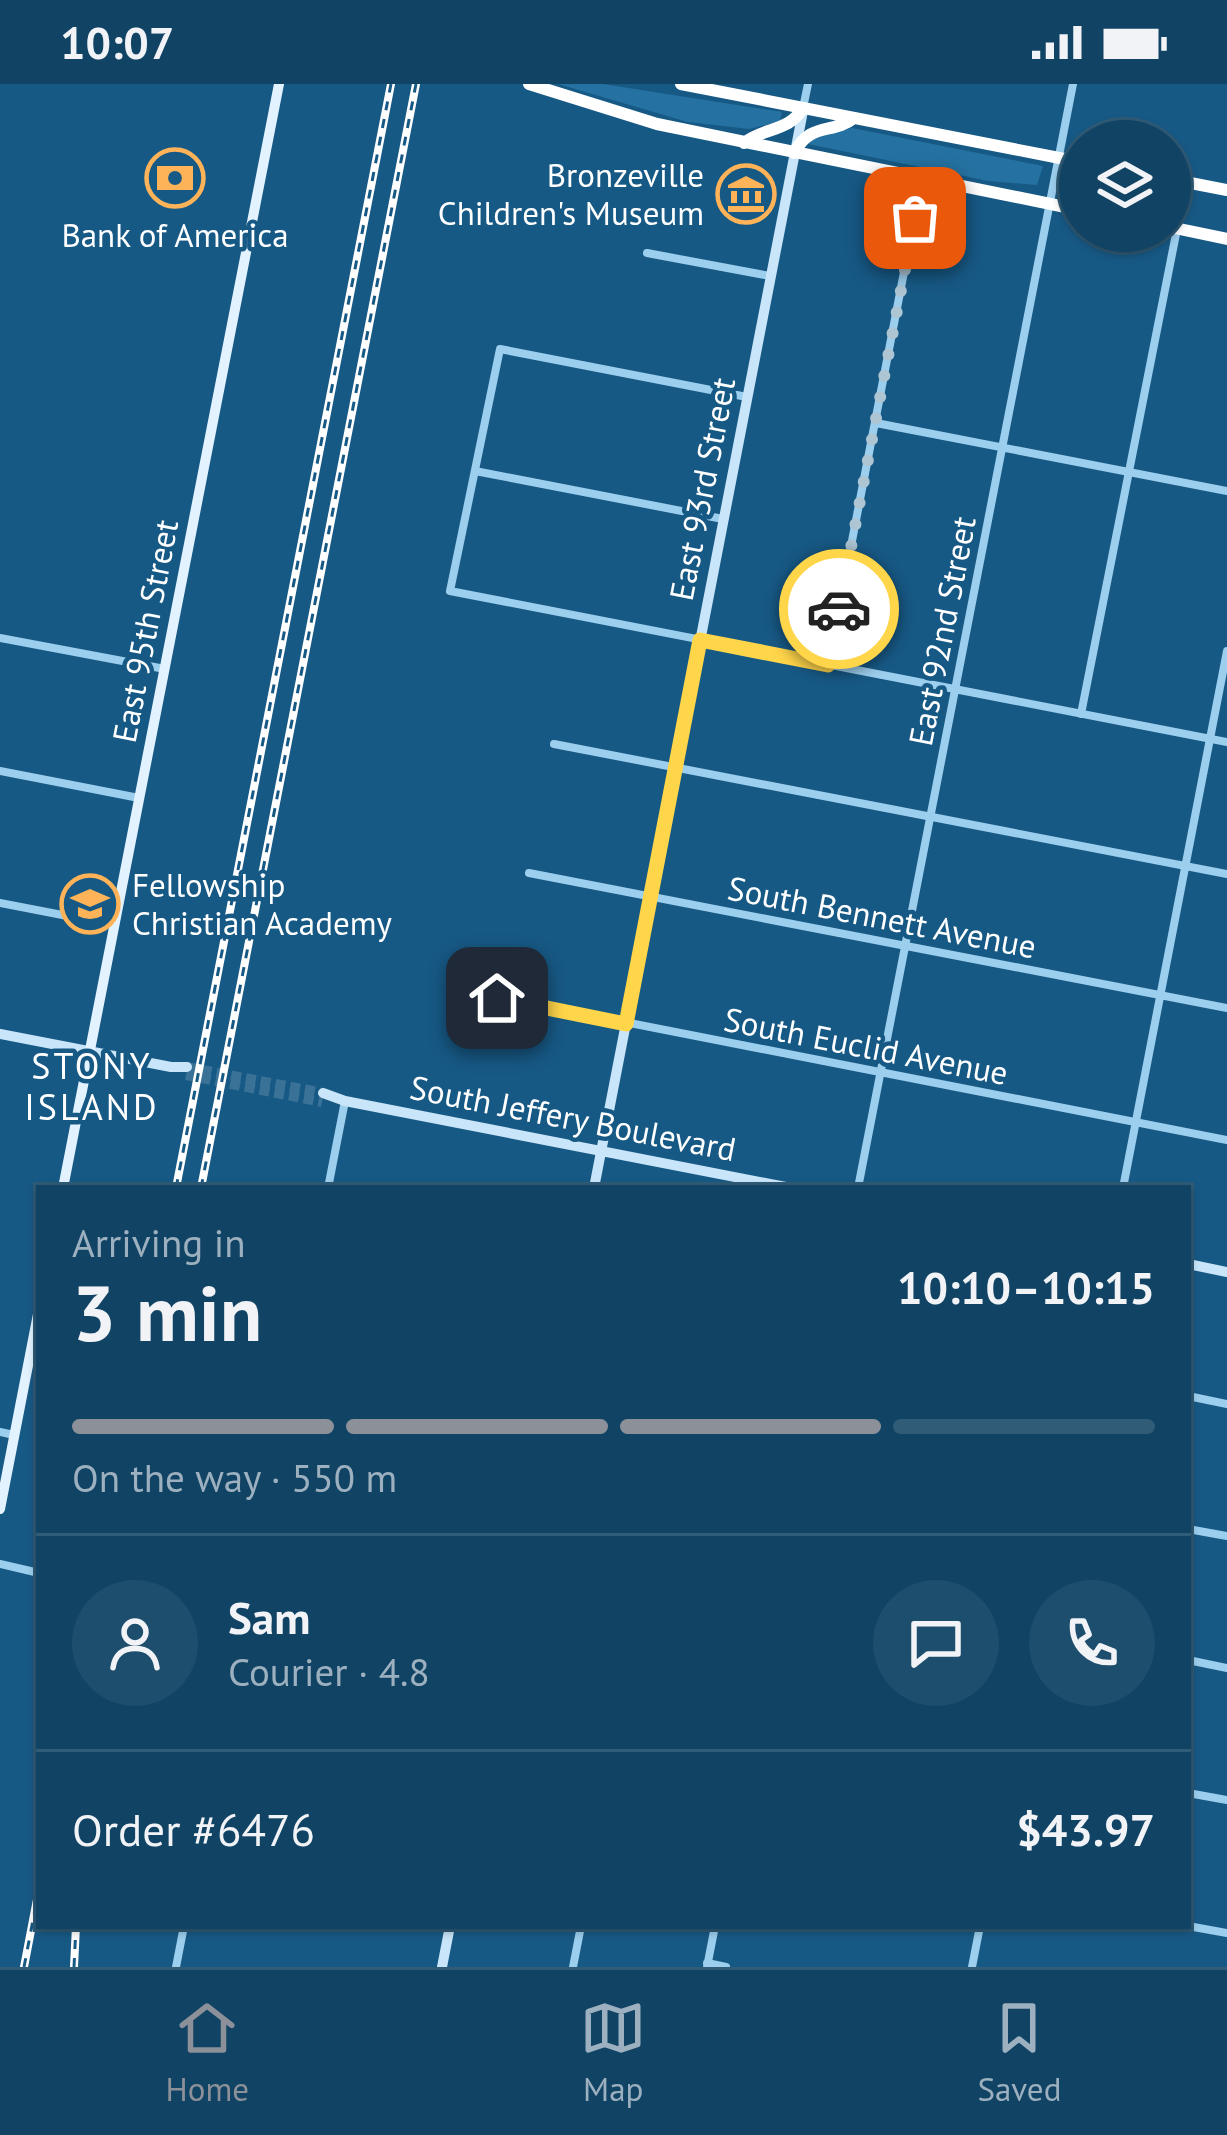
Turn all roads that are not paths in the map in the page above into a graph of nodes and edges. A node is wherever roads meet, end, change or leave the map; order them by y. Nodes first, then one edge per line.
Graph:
1 (279, 84) edge
2 (681, 84) edge
3 (808, 84) edge
4 (1073, 84) edge
5 (539, 86) edge
6 (803, 108) junction
7 (854, 118) junction
8 (744, 143) junction
9 (794, 153) junction
10 (1058, 158) junction
11 (922, 179) junction
12 (1191, 183) edge
13 (1227, 190) edge
14 (1049, 203) junction
15 (1059, 205) edge
16 (1191, 231) edge
17 (1227, 238) edge
18 (1170, 252) edge
19 (647, 253) dead end
20 (770, 276) junction
21 (747, 397) junction
22 (876, 423) junction
23 (1002, 447) junction
24 (475, 471) junction
25 (1129, 472) junction
26 (1227, 491) edge
27 (723, 519) junction
28 (0, 638) edge
29 (700, 640) junction
30 (1227, 651) edge
31 (828, 665) junction
32 (165, 669) junction
33 (955, 689) junction
34 (1082, 714) junction
35 (1210, 739) junction
36 (1227, 742) edge
37 (554, 744) dead end
38 (675, 767) junction
39 (0, 771) edge
40 (139, 798) junction
41 (930, 817) junction
42 (1185, 866) junction
43 (529, 873) dead end
44 (1227, 874) edge
45 (650, 896) junction
46 (0, 903) edge
47 (114, 925) junction
48 (905, 946) junction
49 (1160, 995) junction
50 (497, 998) dead end
51 (1227, 1008) edge
52 (626, 1024) junction
53 (0, 1034) edge
54 (89, 1052) junction
55 (187, 1071) tunnel mouth
56 (880, 1073) junction
57 (323, 1097) tunnel mouth
58 (345, 1101) junction
59 (1136, 1122) junction
60 (1227, 1139) edge
61 (601, 1151) junction
62 (64, 1185) edge
63 (329, 1185) edge
64 (595, 1185) edge
65 (776, 1185) edge
66 (859, 1185) edge
67 (1124, 1185) edge
68 (1191, 1265) edge
69 (1227, 1272) edge
70 (36, 1324) edge
71 (1191, 1397) edge
72 (1227, 1404) edge
73 (0, 1432) edge
74 (14, 1435) junction
75 (0, 1509) edge
76 (1191, 1530) edge
77 (1227, 1537) edge
78 (0, 1564) edge
79 (36, 1572) edge
80 (1191, 1661) edge
81 (1227, 1668) edge
82 (1191, 1794) edge
83 (1227, 1800) edge
84 (1191, 1927) edge
85 (183, 1929) edge
86 (449, 1929) edge
87 (580, 1929) edge
88 (714, 1929) edge
89 (979, 1929) edge
90 (1227, 1933) edge
91 (707, 1965) edge
92 (176, 1967) edge
93 (442, 1967) edge
94 (573, 1967) edge
95 (726, 1967) edge
96 (972, 1967) edge

1 - 32 main road, East 95th Street
2 - 6 highway
3 - 6 street, East 93rd Street
4 - 10 street, East 92nd Street
5 - 8 highway
6 - 7 highway
6 - 8 highway
6 - 9 street, East 93rd Street
7 - 9 highway
7 - 10 highway
8 - 9 highway
9 - 11 highway
9 - 20 street, East 93rd Street
10 - 14 street, East 92nd Street
11 - 14 highway
11 - 22 street
12 - 13 highway
14 - 15 highway
14 - 23 street, East 92nd Street
16 - 17 highway
18 - 25 street
19 - 20 street
20 - 21 street, East 93rd Street
21 - 24 street
21 - 27 street, East 93rd Street
22 - 23 street
22 - 31 street
23 - 25 street
23 - 33 street, East 92nd Street
24 - 27 street
24 - 29 street
25 - 26 street
25 - 34 street
27 - 29 street, East 93rd Street
28 - 32 street
29 - 31 street
29 - 38 street, East 93rd Street
30 - 35 street
31 - 33 street
32 - 40 main road, East 95th Street
33 - 34 street
33 - 41 street, East 92nd Street
34 - 35 street
35 - 36 street
35 - 42 street
37 - 38 street
38 - 41 street
38 - 45 street, East 93rd Street
39 - 40 street
40 - 47 main road, East 95th Street
41 - 42 street
41 - 48 street, East 92nd Street
42 - 44 street
42 - 49 street
43 - 45 street, South Bennett Avenue
45 - 48 street, South Bennett Avenue
45 - 52 street, East 93rd Street
46 - 47 street
47 - 54 main road, East 95th Street
48 - 49 street, South Bennett Avenue
48 - 56 street, East 92nd Street
49 - 51 street, South Bennett Avenue
49 - 59 street
50 - 52 street, South Euclid Avenue
52 - 56 street, South Euclid Avenue
52 - 61 street, East 93rd Street
53 - 54 street
54 - 55 street
54 - 62 main road, East 95th Street
56 - 59 street, South Euclid Avenue
56 - 66 street, East 92nd Street
57 - 58 street, South Jeffery Boulevard
58 - 61 street, South Jeffery Boulevard
58 - 63 street
59 - 60 street, South Euclid Avenue
59 - 67 street
61 - 64 street, East 93rd Street
61 - 65 street, South Jeffery Boulevard
68 - 69 street
70 - 74 main road
71 - 72 street
73 - 74 street
74 - 75 main road
76 - 77 street
78 - 79 street
80 - 81 street
82 - 83 street
84 - 90 street
85 - 92 street
86 - 93 street
87 - 94 street
88 - 91 street
89 - 96 street
91 - 95 street

